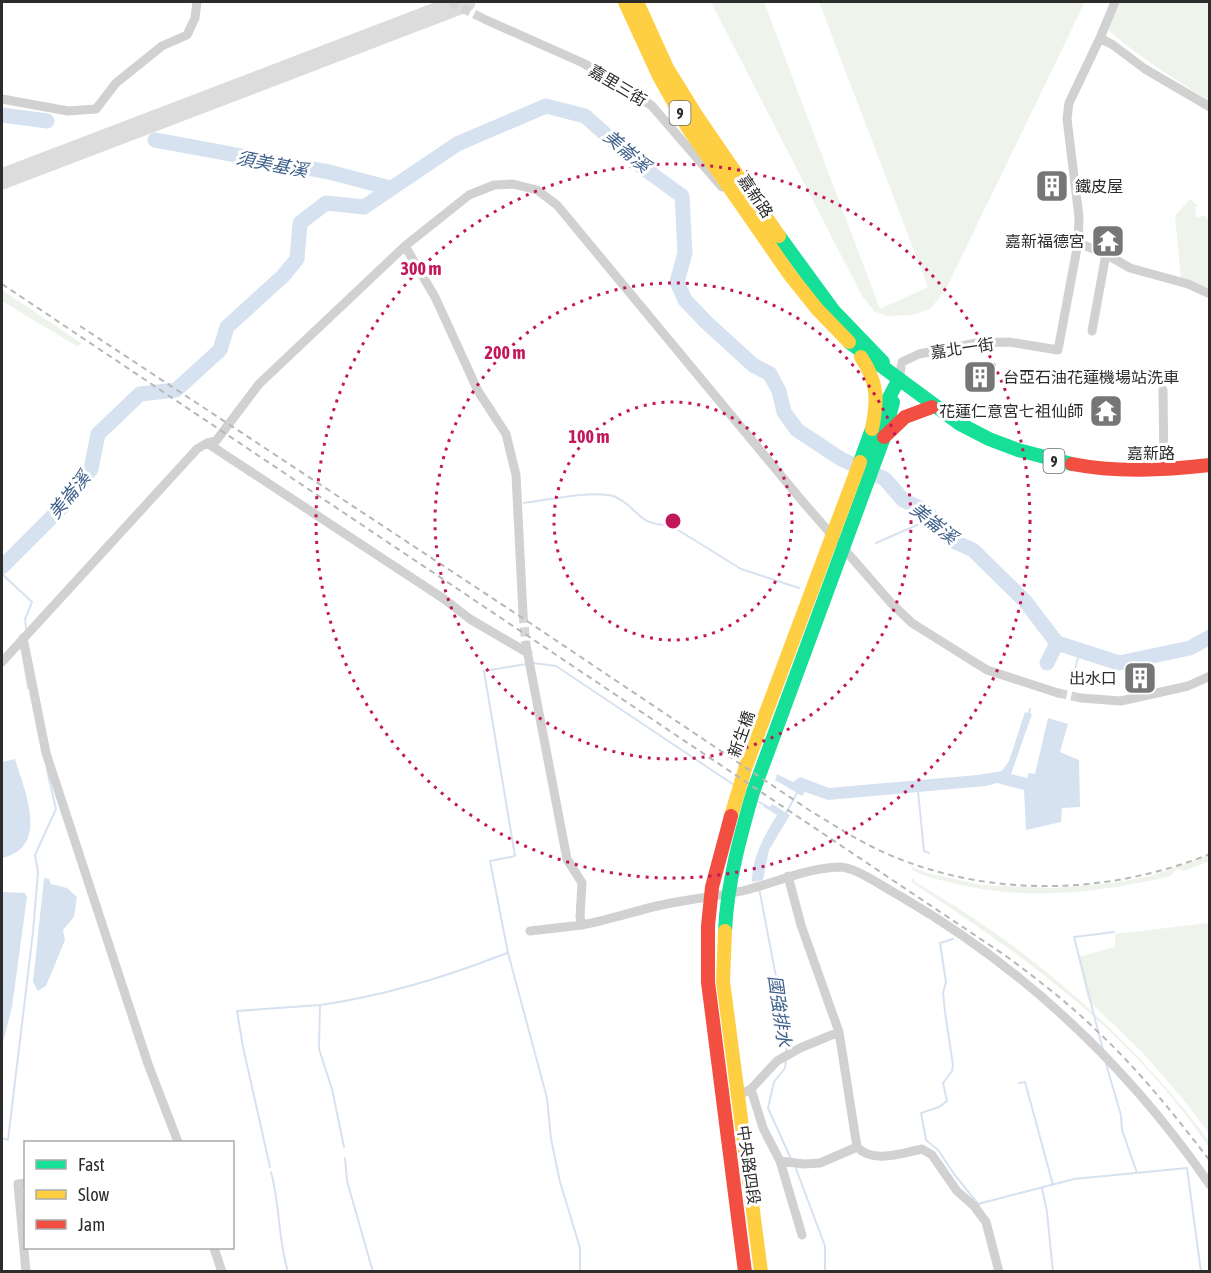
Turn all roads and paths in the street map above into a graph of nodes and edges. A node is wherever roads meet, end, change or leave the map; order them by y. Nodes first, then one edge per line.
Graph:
1 (197, 2) edge
2 (625, 2) edge
3 (637, 2) edge
4 (1115, 2) edge
5 (484, 19) tunnel mouth
6 (1100, 38) junction
7 (2, 99) edge
8 (1209, 107) edge
9 (748, 216) junction
10 (1077, 243) junction
11 (405, 246) junction
12 (1106, 254) junction
13 (1209, 294) edge
14 (1092, 331) dead end
15 (858, 352) junction
16 (899, 379) junction
17 (1163, 390) dead end
18 (933, 407) junction
19 (878, 433) junction
20 (207, 443) junction
21 (1209, 465) edge
22 (1164, 471) junction
23 (523, 614) tunnel mouth
24 (23, 638) junction
25 (2, 662) edge
26 (1209, 676) edge
27 (1058, 693) tunnel mouth
28 (1081, 698) tunnel mouth
29 (788, 876) junction
30 (582, 925) junction
31 (530, 931) dead end
32 (839, 1032) junction
33 (718, 1064) joint
34 (734, 1064) joint
35 (751, 1089) junction
36 (737, 1096) junction
37 (177, 1141) edge
38 (856, 1147) junction
39 (780, 1161) junction
40 (24, 1183) edge
41 (1209, 1185) edge
42 (802, 1236) dead end
43 (214, 1249) edge
44 (26, 1272) edge
45 (222, 1272) edge
46 (745, 1272) edge
47 (762, 1272) edge
48 (999, 1272) edge

1 - 7 street
2 - 9 street, 嘉新路 / 9
3 - 16 street, 嘉新路 / 9
4 - 6 street
5 - 9 street, 嘉里三街
6 - 8 street
6 - 10 street
9 - 15 street, 嘉新路 / 9
10 - 12 street
10 - 16 street, 嘉北一街
11 - 20 street
11 - 23 street
11 - 27 street
12 - 13 street
12 - 14 street
15 - 16 street, 嘉新路 / 9
15 - 19 street
16 - 18 street, 嘉新路 / 9
16 - 19 street
17 - 22 street
18 - 19 street
18 - 22 street, 嘉新路 / 9
19 - 33 street, 新生橋
19 - 34 street, 新生橋
20 - 24 street
20 - 30 street
21 - 22 street, 嘉新路 / 9
24 - 25 street
24 - 37 street
26 - 28 street
29 - 30 street
29 - 32 street
29 - 41 street
30 - 31 street
32 - 35 street
32 - 38 street
33 - 46 street, 中央路四段
34 - 36 street, 中央路四段
35 - 36 street
35 - 39 street
36 - 47 street, 中央路四段
38 - 39 street
38 - 48 street
39 - 42 street
40 - 44 street
43 - 45 street

